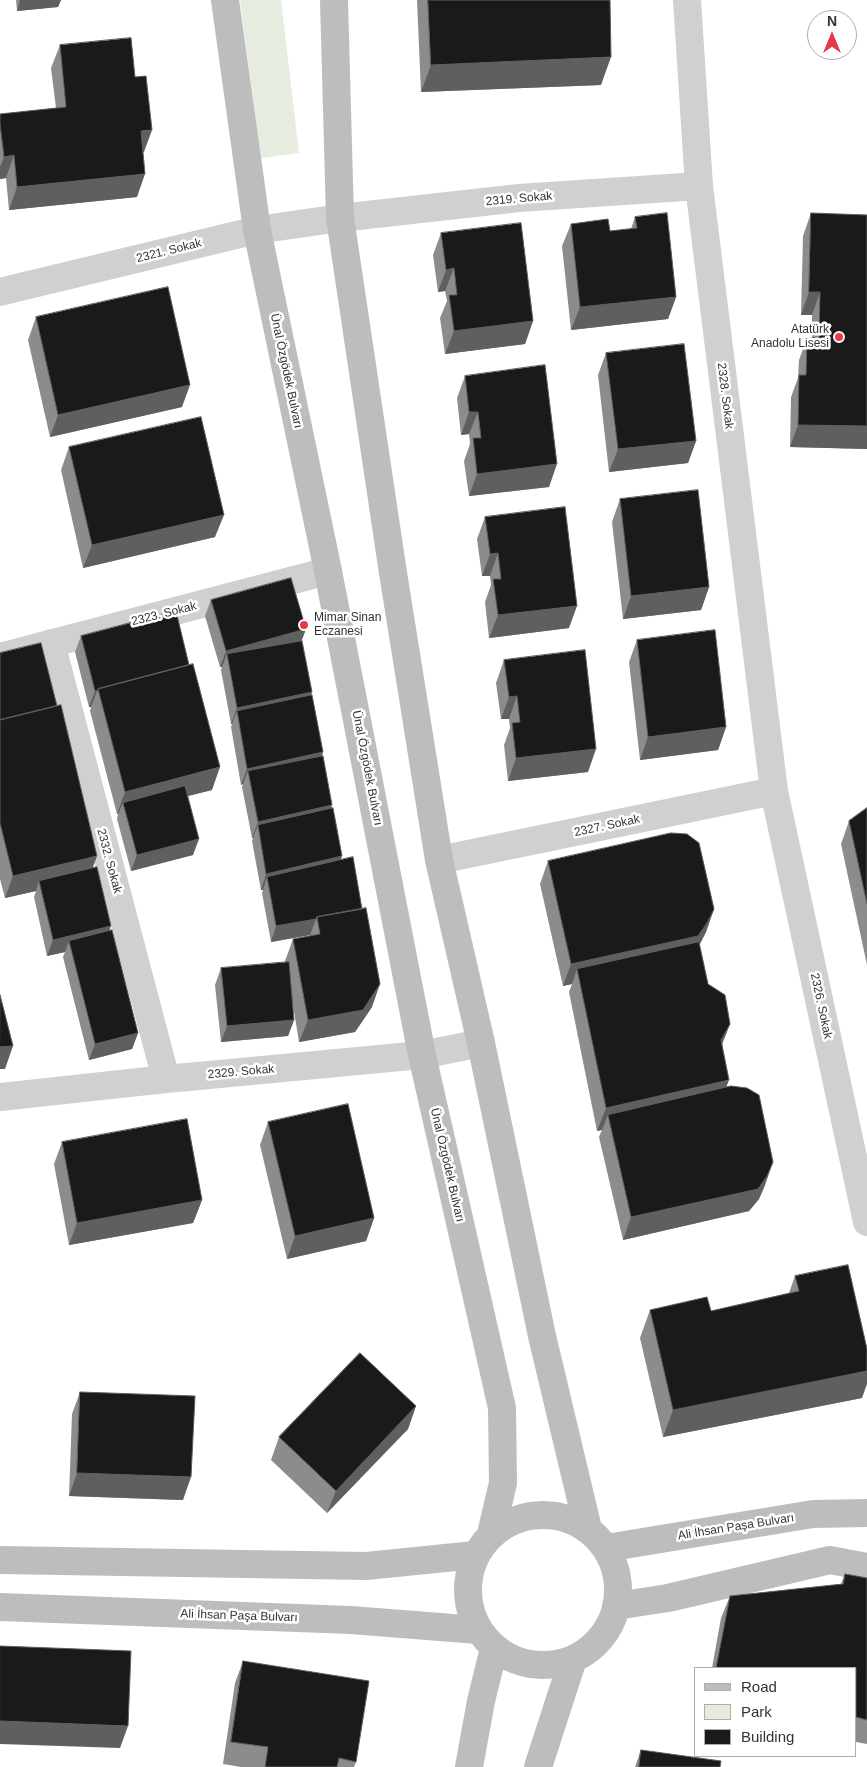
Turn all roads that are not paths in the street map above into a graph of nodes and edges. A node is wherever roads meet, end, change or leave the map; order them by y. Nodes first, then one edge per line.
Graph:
1 (225, 0) edge
2 (334, 0) edge
3 (687, 0) edge
4 (700, 186) junction
5 (340, 218) junction
6 (257, 230) junction
7 (0, 292) edge
8 (328, 571) junction
9 (51, 643) junction
10 (0, 658) edge
11 (774, 791) junction
12 (439, 860) junction
13 (481, 1043) junction
14 (422, 1055) junction
15 (166, 1079) junction
16 (0, 1097) edge
17 (867, 1222) edge
18 (867, 1513) edge
19 (597, 1539) junction
20 (483, 1545) junction
21 (0, 1560) edge
22 (867, 1567) edge
23 (616, 1606) junction
24 (0, 1607) edge
25 (486, 1639) junction
26 (574, 1659) junction
27 (469, 1767) edge
28 (538, 1767) edge

1 - 6 main road, Ünal Özgödek Bulvarı
2 - 5 main road
3 - 4 street, 2328. Sokak
4 - 5 street, 2319. Sokak
4 - 11 street, 2328. Sokak
5 - 6 street, 2321. Sokak
5 - 12 main road
6 - 7 street, 2321. Sokak
6 - 8 main road, Ünal Özgödek Bulvarı
8 - 9 street, 2323. Sokak
8 - 14 main road, Ünal Özgödek Bulvarı
9 - 10 street, 2323. Sokak
9 - 15 street, 2332. Sokak
11 - 12 street, 2327. Sokak
11 - 17 street, 2326. Sokak
12 - 13 main road
13 - 14 street, 2329. Sokak
13 - 19 main road
14 - 15 street, 2329. Sokak
14 - 20 main road, Ünal Özgödek Bulvarı
15 - 16 street, 2329. Sokak
18 - 19 main road, Ali İhsan Paşa Bulvarı
19 - 20 main road
19 - 23 main road
20 - 21 main road
20 - 25 main road
22 - 23 main road
23 - 26 main road
24 - 25 main road, Ali İhsan Paşa Bulvarı
25 - 26 main road
25 - 27 main road
26 - 28 main road

